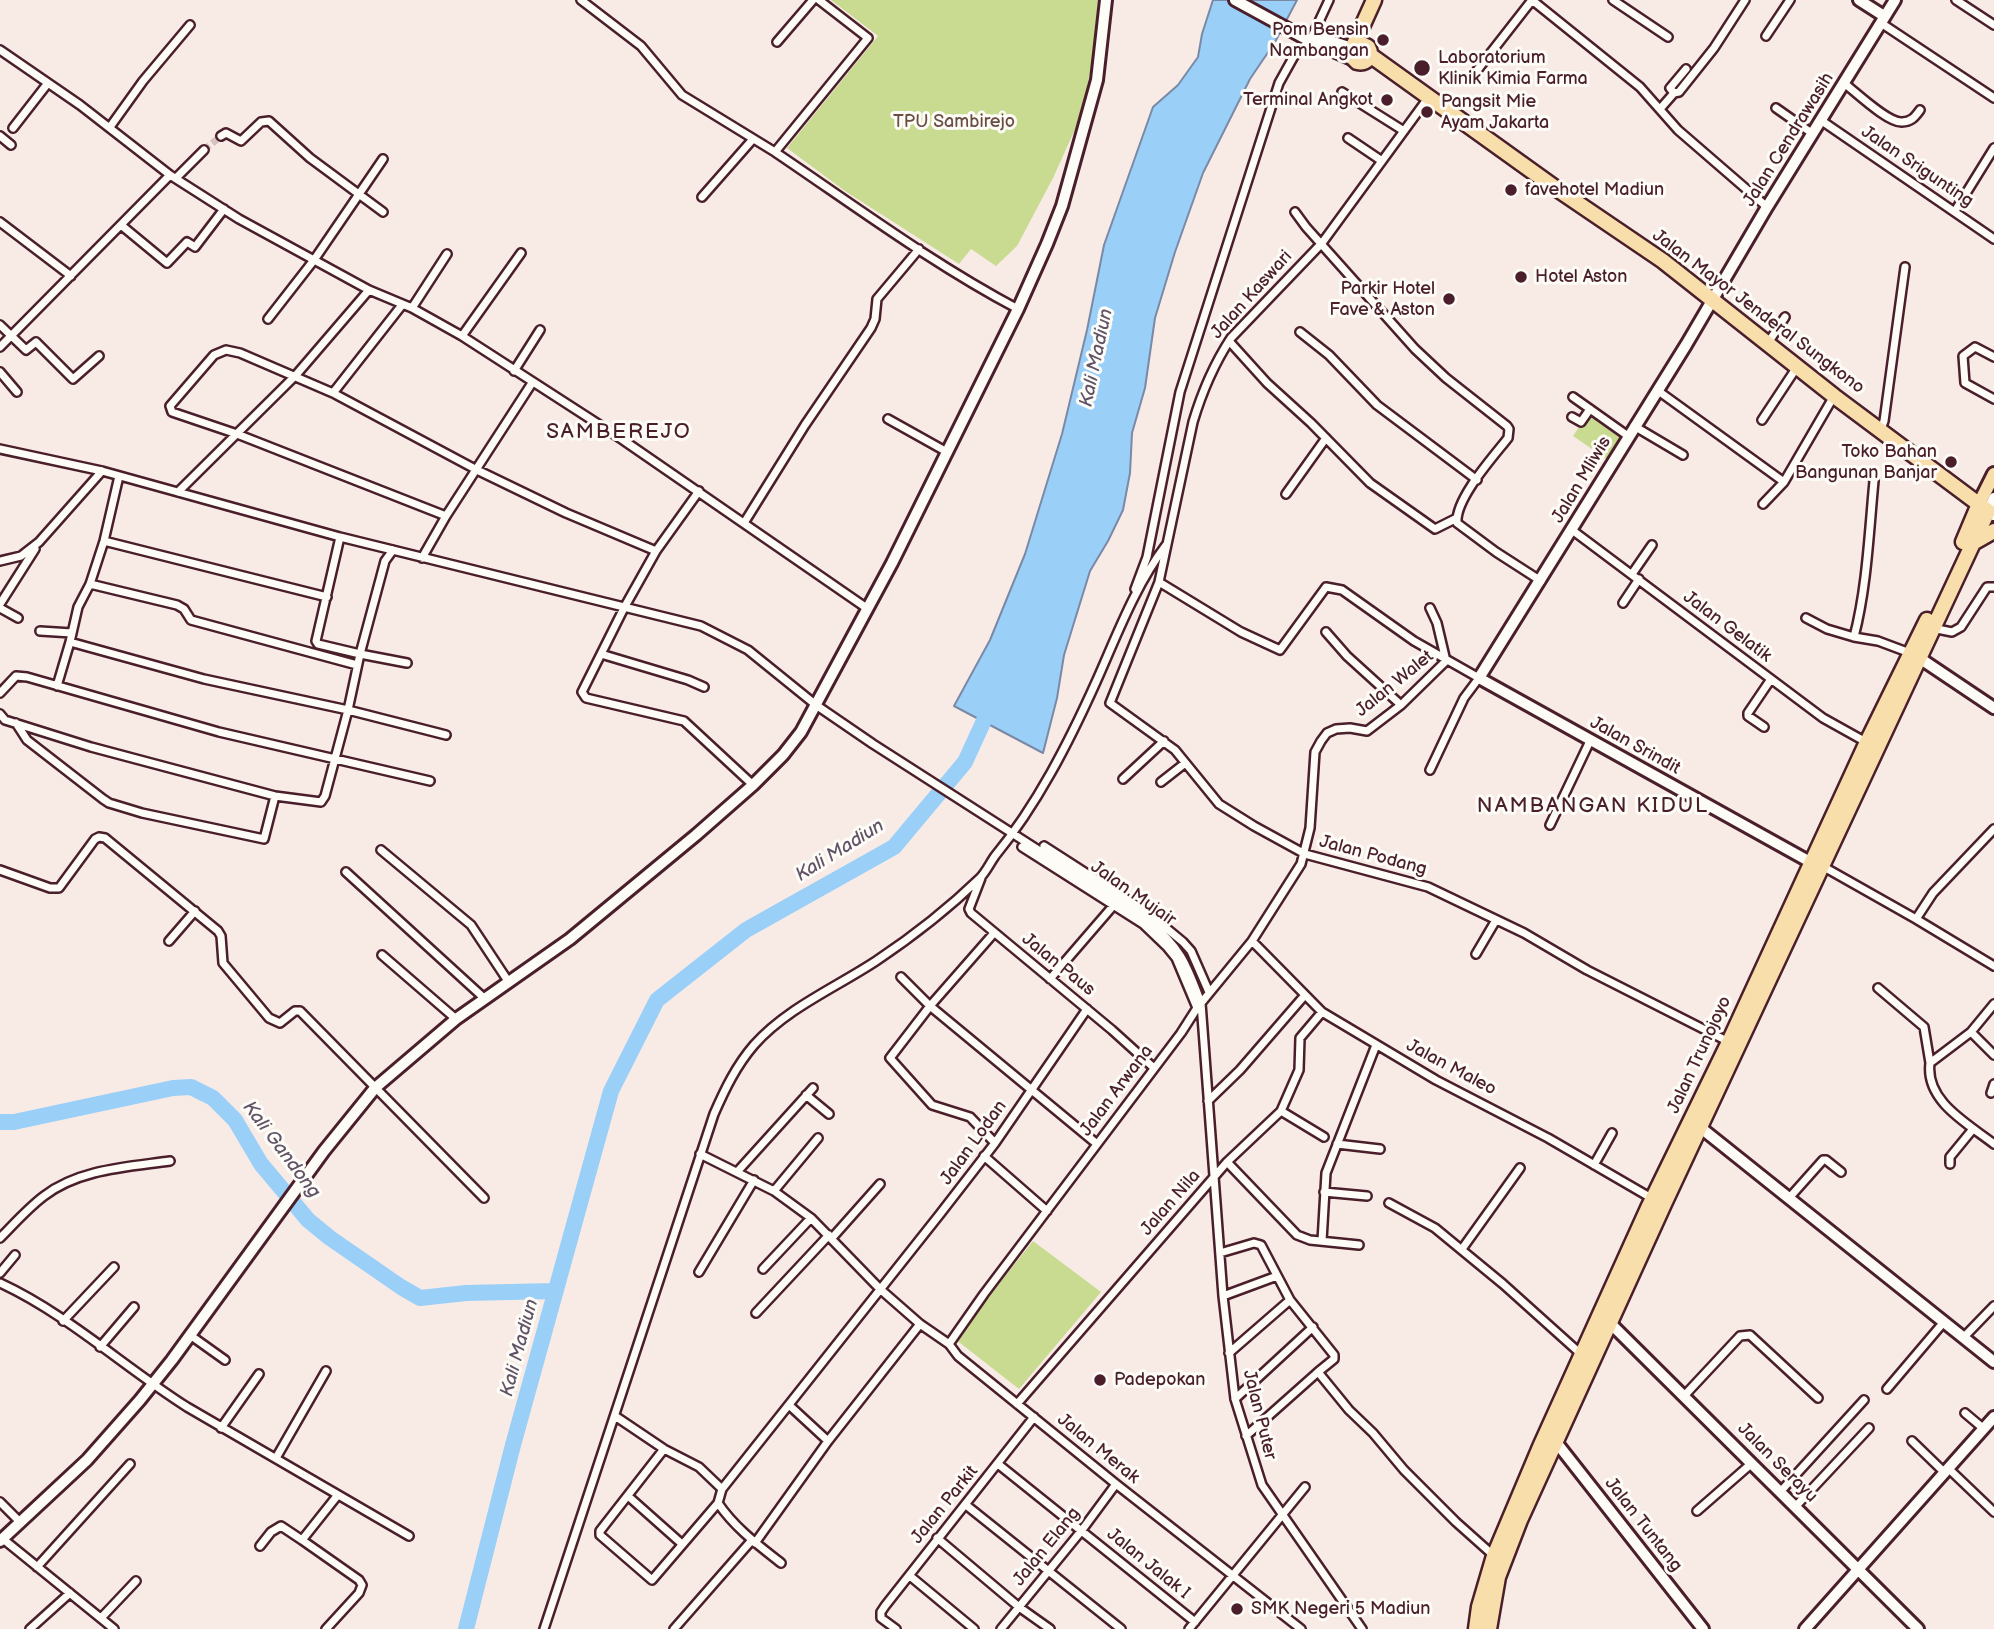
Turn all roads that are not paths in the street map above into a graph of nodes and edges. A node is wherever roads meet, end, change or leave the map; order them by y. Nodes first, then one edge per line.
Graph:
1 (581, 0) edge
2 (813, 0) edge
3 (819, 0) edge
4 (1106, 0) edge
5 (1235, 0) edge
6 (1329, 0) edge
7 (1374, 0) edge
8 (1532, 0) edge
9 (1613, 0) edge
10 (1745, 0) edge
11 (1790, 0) edge
12 (1859, 0) edge
13 (1895, 0) edge
14 (1956, 0) edge
15 (1883, 20) junction
16 (190, 25) dead end
17 (1994, 25) edge
18 (1766, 36) dead end
19 (1308, 37) junction
20 (1668, 37) dead end
21 (777, 42) dead end
22 (1, 53) edge
23 (1360, 53) junction
24 (1686, 69) dead end
25 (1475, 73) dead end
26 (48, 83) junction
27 (1845, 84) junction
28 (1342, 92) dead end
29 (1674, 93) junction
30 (1994, 98) edge
31 (1428, 99) junction
32 (1776, 108) dead end
33 (1660, 109) junction
34 (1920, 110) dead end
35 (1822, 121) junction
36 (110, 127) junction
37 (13, 128) dead end
38 (1404, 131) junction
39 (1814, 134) junction
40 (221, 135) tunnel mouth
41 (0, 136) edge
42 (1348, 138) dead end
43 (754, 139) junction
44 (11, 145) dead end
45 (1994, 148) edge
46 (204, 150) tunnel mouth
47 (775, 152) junction
48 (383, 159) dead end
49 (1382, 161) junction
50 (173, 176) junction
51 (358, 194) junction
52 (702, 197) dead end
53 (1767, 207) junction
54 (224, 209) junction
55 (383, 212) dead end
56 (1295, 212) dead end
57 (1957, 213) junction
58 (0, 222) edge
59 (121, 225) junction
60 (1994, 239) edge
61 (1321, 243) junction
62 (919, 249) junction
63 (521, 253) dead end
64 (447, 254) dead end
65 (314, 260) junction
66 (1905, 267) dead end
67 (71, 276) junction
68 (369, 290) junction
69 (1713, 299) junction
70 (402, 305) junction
71 (412, 309) junction
72 (1018, 309) junction
73 (1785, 317) dead end
74 (268, 319) dead end
75 (0, 325) edge
76 (540, 330) dead end
77 (1300, 332) dead end
78 (12, 336) junction
79 (462, 336) junction
80 (1229, 341) junction
81 (1768, 342) junction
82 (0, 346) edge
83 (99, 356) dead end
84 (1994, 357) edge
85 (1798, 366) junction
86 (514, 371) junction
87 (0, 372) edge
88 (296, 375) junction
89 (532, 383) junction
90 (1657, 390) junction
91 (17, 392) dead end
92 (332, 393) junction
93 (1834, 396) junction
94 (1573, 397) dead end
95 (1994, 399) edge
96 (1590, 410) junction
97 (1572, 417) dead end
98 (888, 419) dead end
99 (1762, 420) dead end
100 (1634, 426) junction
101 (1881, 429) junction
102 (237, 433) junction
103 (1628, 436) junction
104 (1326, 438) junction
105 (0, 449) edge
106 (947, 452) junction
107 (1683, 455) dead end
108 (477, 470) junction
109 (102, 471) junction
110 (1872, 474) dead end
111 (1994, 474) edge
112 (119, 476) junction
113 (1476, 480) junction
114 (1784, 482) junction
115 (699, 491) junction
116 (178, 492) junction
117 (1286, 494) dead end
118 (1763, 504) dead end
119 (1989, 507) edge
120 (446, 516) junction
121 (1457, 518) junction
122 (744, 523) junction
123 (1572, 530) junction
124 (1994, 531) edge
125 (340, 537) junction
126 (104, 541) junction
127 (1168, 541) junction
128 (39, 542) junction
129 (1972, 544) junction
130 (1652, 545) dead end
131 (393, 550) junction
132 (656, 551) junction
133 (422, 558) junction
134 (0, 561) edge
135 (1635, 577) junction
136 (1541, 581) junction
137 (1159, 582) junction
138 (90, 584) junction
139 (1994, 587) edge
140 (327, 597) junction
141 (1623, 603) dead end
142 (0, 606) edge
143 (1129, 606) junction
144 (624, 608) junction
145 (1430, 608) dead end
146 (868, 609) junction
147 (18, 618) dead end
148 (1806, 618) dead end
149 (1929, 627) junction
150 (40, 631) dead end
151 (1326, 632) dead end
152 (72, 633) junction
153 (1854, 637) junction
154 (70, 642) junction
155 (360, 654) junction
156 (601, 654) junction
157 (1916, 656) junction
158 (1446, 661) junction
159 (407, 663) dead end
160 (357, 665) junction
161 (1479, 678) junction
162 (1771, 679) junction
163 (57, 686) junction
164 (704, 687) dead end
165 (0, 693) edge
166 (1110, 703) joint
167 (816, 705) junction
168 (1401, 705) junction
169 (1994, 708) edge
170 (348, 710) junction
171 (0, 714) edge
172 (16, 723) junction
173 (1764, 727) dead end
174 (446, 735) dead end
175 (1164, 741) junction
176 (1590, 741) junction
177 (1867, 742) junction
178 (334, 757) junction
179 (1184, 764) junction
180 (1430, 770) dead end
181 (1123, 779) dead end
182 (430, 781) dead end
183 (1161, 782) dead end
184 (753, 785) junction
185 (275, 796) junction
186 (1550, 825) dead end
187 (1994, 829) edge
188 (1014, 831) junction
189 (1029, 837) dead end
190 (1022, 847) dead end
191 (381, 850) dead end
192 (1305, 854) junction
193 (1818, 865) junction
194 (0, 870) edge
195 (346, 872) dead end
196 (981, 877) junction
197 (1113, 906) junction
198 (195, 911) junction
199 (1916, 919) junction
200 (1496, 920) junction
201 (994, 933) junction
202 (169, 941) dead end
203 (1252, 941) junction
204 (1476, 954) dead end
205 (382, 955) dead end
206 (1994, 967) edge
207 (901, 977) dead end
208 (1050, 979) junction
209 (508, 981) junction
210 (1878, 988) dead end
211 (1209, 992) junction
212 (1305, 995) junction
213 (484, 998) junction
214 (1994, 1004) edge
215 (1199, 1005) junction
216 (930, 1006) junction
217 (1087, 1009) junction
218 (1322, 1012) junction
219 (456, 1019) junction
220 (1971, 1032) junction
221 (1729, 1042) junction
222 (1376, 1045) junction
223 (1994, 1055) edge
224 (1930, 1063) junction
225 (1154, 1068) junction
226 (1994, 1084) edge
227 (375, 1088) junction
228 (813, 1088) dead end
229 (1031, 1090) junction
230 (1991, 1093) dead end
231 (806, 1095) junction
232 (1208, 1101) junction
233 (1281, 1111) junction
234 (829, 1114) dead end
235 (1701, 1128) junction
236 (1973, 1129) junction
237 (1612, 1133) dead end
238 (1324, 1137) dead end
239 (818, 1138) dead end
240 (995, 1143) junction
241 (1097, 1144) junction
242 (1337, 1144) junction
243 (1994, 1144) edge
244 (1380, 1149) dead end
245 (701, 1154) junction
246 (984, 1156) junction
247 (170, 1161) dead end
248 (1227, 1162) junction
249 (1950, 1164) dead end
250 (1594, 1165) junction
251 (1520, 1168) dead end
252 (737, 1172) junction
253 (1842, 1172) dead end
254 (1215, 1177) junction
255 (754, 1180) junction
256 (880, 1184) dead end
257 (774, 1191) junction
258 (1324, 1192) junction
259 (1367, 1196) dead end
260 (1790, 1197) junction
261 (484, 1198) dead end
262 (1653, 1199) junction
263 (1389, 1203) dead end
264 (1047, 1210) junction
265 (811, 1218) junction
266 (831, 1237) junction
267 (0, 1238) edge
268 (1322, 1241) junction
269 (1359, 1245) dead end
270 (1462, 1249) junction
271 (1220, 1253) junction
272 (15, 1255) dead end
273 (114, 1267) dead end
274 (763, 1269) dead end
275 (699, 1272) dead end
276 (0, 1273) edge
277 (1277, 1276) junction
278 (0, 1283) edge
279 (880, 1289) junction
280 (1223, 1296) junction
281 (1290, 1300) junction
282 (1994, 1306) edge
283 (134, 1307) dead end
284 (756, 1312) dead end
285 (63, 1321) junction
286 (1943, 1322) junction
287 (1610, 1323) junction
288 (920, 1324) junction
289 (1312, 1327) junction
290 (190, 1335) junction
291 (1963, 1338) junction
292 (950, 1344) junction
293 (100, 1347) junction
294 (1229, 1353) junction
295 (1582, 1355) junction
296 (225, 1360) dead end
297 (1994, 1362) edge
298 (326, 1371) dead end
299 (1318, 1372) junction
300 (259, 1374) dead end
301 (1578, 1378) junction
302 (152, 1385) junction
303 (1887, 1389) dead end
304 (1684, 1396) junction
305 (1818, 1398) dead end
306 (1235, 1399) junction
307 (1864, 1400) dead end
308 (1017, 1404) junction
309 (789, 1405) junction
310 (1965, 1413) dead end
311 (615, 1416) junction
312 (1034, 1417) junction
313 (1993, 1419) edge
314 (221, 1428) junction
315 (1869, 1428) dead end
316 (1984, 1429) junction
317 (1246, 1436) junction
318 (828, 1441) junction
319 (1912, 1441) dead end
320 (1556, 1442) junction
321 (664, 1449) junction
322 (276, 1458) junction
323 (1752, 1463) junction
324 (131, 1464) dead end
325 (998, 1464) junction
326 (1947, 1471) junction
327 (1116, 1484) junction
328 (1305, 1487) dead end
329 (722, 1489) junction
330 (1781, 1491) junction
331 (337, 1496) junction
332 (628, 1496) junction
333 (0, 1502) edge
334 (718, 1503) junction
335 (966, 1505) junction
336 (1796, 1506) junction
337 (1697, 1511) dead end
338 (1994, 1512) edge
339 (1282, 1514) junction
340 (21, 1523) junction
341 (1082, 1530) junction
342 (409, 1536) dead end
343 (937, 1538) junction
344 (2, 1540) edge
345 (303, 1541) junction
346 (753, 1541) junction
347 (682, 1544) junction
348 (260, 1546) dead end
349 (1494, 1556) junction
350 (781, 1563) dead end
351 (37, 1567) junction
352 (1859, 1570) junction
353 (1049, 1571) junction
354 (910, 1576) junction
355 (1233, 1576) junction
356 (136, 1580) dead end
357 (70, 1593) junction
358 (1019, 1607) junction
359 (101, 1618) junction
360 (1195, 1622) junction
361 (1807, 1628) edge
362 (30, 1629) edge
363 (114, 1629) edge
364 (326, 1629) edge
365 (544, 1629) edge
366 (674, 1629) edge
367 (896, 1629) edge
368 (974, 1629) edge
369 (1001, 1629) edge
370 (1050, 1629) edge
371 (1121, 1629) edge
372 (1189, 1629) edge
373 (1301, 1629) edge
374 (1362, 1629) edge
375 (1476, 1629) edge
376 (1489, 1629) edge
377 (1703, 1629) edge
378 (1918, 1629) edge

1 - 43 street
2 - 21 street
3 - 47 street
4 - 72 main road
5 - 19 main road
6 - 19 street
7 - 23 highway
8 - 25 street
8 - 33 street
9 - 20 street
10 - 29 street
11 - 18 street
12 - 15 main road
13 - 15 main road, Jalan Cendrawasih
14 - 17 street
15 - 27 main road, Jalan Cendrawasih
15 - 30 street
16 - 36 street
19 - 23 main road
19 - 143 street
22 - 26 street
23 - 31 highway, Jalan Mayor Jenderal Sungkono
24 - 29 street
26 - 36 street
26 - 37 street
27 - 34 street
27 - 35 main road, Jalan Cendrawasih
28 - 38 street
29 - 33 street
31 - 38 street, Jalan Kaswari
31 - 69 highway, Jalan Mayor Jenderal Sungkono
32 - 39 street
33 - 53 street
35 - 39 main road, Jalan Cendrawasih
35 - 57 street, Jalan Srigunting
36 - 50 street
38 - 49 street, Jalan Kaswari
39 - 53 main road, Jalan Cendrawasih
40 - 51 street
41 - 44 street
42 - 49 street
43 - 47 street
43 - 52 street
45 - 57 street
46 - 50 street
47 - 62 street
48 - 51 street
49 - 61 street, Jalan Kaswari
50 - 54 street
50 - 59 street
51 - 55 street
51 - 65 street
53 - 69 main road, Jalan Cendrawasih
54 - 59 street
54 - 65 street
56 - 61 street
57 - 60 street, Jalan Srigunting
58 - 67 street
59 - 67 street
61 - 80 street, Jalan Kaswari
61 - 113 street
62 - 72 street
62 - 122 street
63 - 79 street
64 - 71 street
65 - 68 street
65 - 74 street
66 - 101 street
67 - 78 street
68 - 70 street
68 - 88 street
69 - 81 highway, Jalan Mayor Jenderal Sungkono
69 - 90 main road, Jalan Mliwis
70 - 71 street
70 - 92 street
71 - 79 street
72 - 106 main road
73 - 81 street
75 - 78 street
76 - 86 street
77 - 113 street
78 - 82 street
78 - 83 street
79 - 86 street
80 - 104 street
80 - 127 street, Jalan Kaswari
81 - 85 highway, Jalan Mayor Jenderal Sungkono
84 - 95 street
85 - 93 highway, Jalan Mayor Jenderal Sungkono
85 - 99 street
86 - 89 street
87 - 91 street
88 - 92 street
88 - 102 street
88 - 102 street
89 - 108 street
89 - 115 street
90 - 100 main road, Jalan Mliwis
90 - 114 street
92 - 108 street
93 - 101 highway, Jalan Mayor Jenderal Sungkono
93 - 114 street
94 - 96 street
96 - 97 street
96 - 103 street
98 - 106 street
100 - 103 main road, Jalan Mliwis
100 - 107 street
101 - 119 highway, Jalan Mayor Jenderal Sungkono
102 - 116 street
102 - 120 street
103 - 123 main road, Jalan Mliwis
104 - 117 street
104 - 121 street
105 - 109 street, Jalan Mujair
106 - 146 main road
108 - 120 street
108 - 132 street
109 - 112 street, Jalan Mujair
109 - 128 street
110 - 153 street
111 - 119 main road
112 - 116 street, Jalan Mujair
112 - 126 street
113 - 121 street
114 - 118 street
115 - 122 street
115 - 132 street
116 - 125 street, Jalan Mujair
119 - 129 highway, Jalan Trunojoyo
119 - 149 highway, Jalan Trunojoyo
120 - 133 street
121 - 136 street
122 - 146 street
123 - 135 street, Jalan Gelatik
123 - 136 main road, Jalan Mliwis
124 - 129 highway
125 - 131 street, Jalan Mujair
125 - 140 street
126 - 138 street
126 - 140 street
127 - 137 street, Jalan Kaswari
127 - 143 street
128 - 134 street
128 - 142 street
129 - 149 highway, Jalan Trunojoyo
130 - 135 street
131 - 133 street, Jalan Mujair
131 - 155 street
132 - 144 street
133 - 144 street, Jalan Mujair
135 - 141 street
135 - 162 street, Jalan Gelatik
136 - 161 main road, Jalan Mliwis
137 - 158 street
137 - 166 street, Jalan Kaswari
138 - 152 street
138 - 160 street
139 - 149 street
140 - 155 street
142 - 147 street
143 - 188 street
144 - 156 street
144 - 167 street, Jalan Mujair
145 - 158 street
146 - 167 main road
148 - 153 street
149 - 157 highway, Jalan Trunojoyo
150 - 152 street
151 - 168 street
152 - 154 street
153 - 157 street
154 - 163 street
154 - 170 street
155 - 159 street
155 - 160 street
156 - 164 street
156 - 184 street
157 - 169 main road
157 - 177 highway, Jalan Trunojoyo
157 - 193 highway, Jalan Trunojoyo
158 - 161 street, Jalan Walet
158 - 168 street, Jalan Walet
160 - 170 street
161 - 176 main road, Jalan Srindit
161 - 180 street
162 - 173 street
162 - 177 street, Jalan Gelatik
163 - 165 street
163 - 178 street
166 - 175 street, Jalan Podang
167 - 184 main road
167 - 188 street, Jalan Mujair
168 - 192 street, Jalan Walet
170 - 174 street
170 - 178 street
171 - 172 street
172 - 185 street
172 - 185 street
175 - 179 street, Jalan Podang
175 - 181 street
176 - 186 street
176 - 193 main road, Jalan Srindit
177 - 193 highway, Jalan Trunojoyo
178 - 182 street
178 - 185 street
179 - 183 street
179 - 192 street, Jalan Podang
184 - 209 main road
187 - 199 street
188 - 196 street
188 - 215 street, Jalan Mujair
189 - 211 street
190 - 197 street
191 - 209 street
192 - 200 street, Jalan Podang
192 - 203 street, Jalan Arwana
193 - 199 street
193 - 221 highway, Jalan Trunojoyo
193 - 235 highway, Jalan Trunojoyo
194 - 198 street
195 - 213 street
196 - 201 street, Jalan Paus
196 - 245 street
197 - 208 street
197 - 215 street
198 - 202 street
198 - 227 street
199 - 206 street
200 - 204 street
200 - 221 street, Jalan Podang
201 - 208 street, Jalan Paus
201 - 216 street
203 - 211 street, Jalan Arwana
203 - 212 street, Jalan Maleo
205 - 219 street
207 - 216 street
208 - 217 street, Jalan Paus
209 - 213 main road
210 - 224 street
211 - 215 street, Jalan Arwana
212 - 218 street, Jalan Maleo
212 - 232 street
213 - 219 main road
214 - 220 street
215 - 225 street, Jalan Arwana
215 - 232 street, Jalan Mujair
216 - 229 street
216 - 240 street
217 - 225 street, Jalan Paus
217 - 229 street, Jalan Lodan
218 - 222 street, Jalan Maleo
218 - 233 street, Jalan Nila
219 - 227 main road
220 - 223 street
220 - 224 street
221 - 262 highway, Jalan Trunojoyo
222 - 242 street
222 - 250 street, Jalan Maleo
224 - 236 street
225 - 241 street, Jalan Arwana
226 - 230 street
227 - 261 street
227 - 290 main road
228 - 231 street
229 - 240 street, Jalan Lodan
229 - 241 street
231 - 234 street
231 - 252 street
232 - 254 street, Jalan Mujair
233 - 238 street
233 - 248 street, Jalan Nila
235 - 260 main road
235 - 287 highway, Jalan Trunojoyo
236 - 243 street
236 - 249 street
237 - 250 street
239 - 257 street
240 - 246 street, Jalan Lodan
241 - 264 street, Jalan Arwana
242 - 244 street
242 - 258 street
245 - 252 street, Jalan Merak
245 - 311 street
246 - 264 street
246 - 279 street, Jalan Lodan
247 - 267 street
248 - 254 street, Jalan Nila
248 - 268 street
250 - 262 street, Jalan Maleo
251 - 270 street
252 - 255 street, Jalan Merak
253 - 260 street
254 - 271 street, Jalan Puter
254 - 308 street, Jalan Nila
255 - 257 street, Jalan Merak
255 - 275 street
256 - 266 street
257 - 265 street, Jalan Merak
258 - 259 street
258 - 268 street
260 - 286 main road
262 - 295 highway, Jalan Trunojoyo
263 - 270 street
264 - 292 street, Jalan Arwana
265 - 266 street, Jalan Merak
265 - 274 street
266 - 279 street, Jalan Merak
266 - 284 street
268 - 269 street
270 - 295 street
271 - 277 street
271 - 280 street, Jalan Puter
272 - 276 street
273 - 285 street
277 - 280 street
277 - 281 street
278 - 285 street
279 - 288 street, Jalan Merak
279 - 309 street, Jalan Lodan
280 - 294 street, Jalan Puter
281 - 289 street
281 - 294 street
282 - 291 street
283 - 293 street
285 - 293 street
286 - 291 main road
286 - 303 street
287 - 301 highway, Jalan Trunojoyo
287 - 304 main road, Jalan Serayu
288 - 292 street, Jalan Merak
288 - 318 street
289 - 299 street
289 - 306 street
290 - 296 street
290 - 302 main road
291 - 297 main road
292 - 308 street, Jalan Merak
293 - 302 street
294 - 306 street, Jalan Puter
295 - 301 highway, Jalan Trunojoyo
298 - 322 street
299 - 317 street
299 - 349 street
300 - 314 street
301 - 320 highway, Jalan Trunojoyo
301 - 349 highway, Jalan Trunojoyo
302 - 314 street
302 - 340 main road
304 - 305 street
304 - 323 main road, Jalan Serayu
306 - 317 street, Jalan Puter
307 - 330 street
308 - 312 street, Jalan Merak
309 - 318 street
309 - 329 street, Jalan Lodan
310 - 316 street
311 - 321 street
311 - 365 street
312 - 325 street, Jalan Parkit
312 - 327 street, Jalan Merak
313 - 316 main road
314 - 322 street
315 - 336 street
316 - 326 main road
317 - 339 street, Jalan Puter
318 - 346 street
319 - 326 street
320 - 376 highway, Jalan Trunojoyo
320 - 377 main road, Jalan Tuntang
321 - 329 street
321 - 332 street
322 - 331 street
323 - 330 main road, Jalan Serayu
323 - 337 street
324 - 351 street
325 - 335 street, Jalan Parkit
325 - 341 street, Jalan Jalak I
326 - 338 street
326 - 352 main road
327 - 341 street, Jalan Elang
327 - 355 street, Jalan Merak
328 - 339 street
329 - 334 street
330 - 336 main road, Jalan Serayu
331 - 342 street
331 - 345 street
332 - 347 street
332 - 347 street
333 - 340 street
334 - 346 street
334 - 347 street
335 - 343 street, Jalan Parkit
335 - 353 street
336 - 352 main road, Jalan Serayu
339 - 355 street
339 - 374 street, Jalan Puter
340 - 344 main road
341 - 353 street, Jalan Elang
341 - 360 street, Jalan Jalak I
343 - 354 street, Jalan Parkit
343 - 358 street
344 - 351 street
345 - 348 street
345 - 364 street
346 - 350 street
346 - 366 street
349 - 375 highway, Jalan Trunojoyo
351 - 357 street
352 - 361 main road
352 - 378 main road, Jalan Serayu
353 - 358 street, Jalan Elang
353 - 371 street
354 - 367 street, Jalan Parkit
354 - 368 street
355 - 360 street
355 - 373 street, Jalan Merak
356 - 359 street
357 - 359 street
357 - 362 street
358 - 369 street, Jalan Elang
358 - 370 street
359 - 363 street
360 - 372 street

